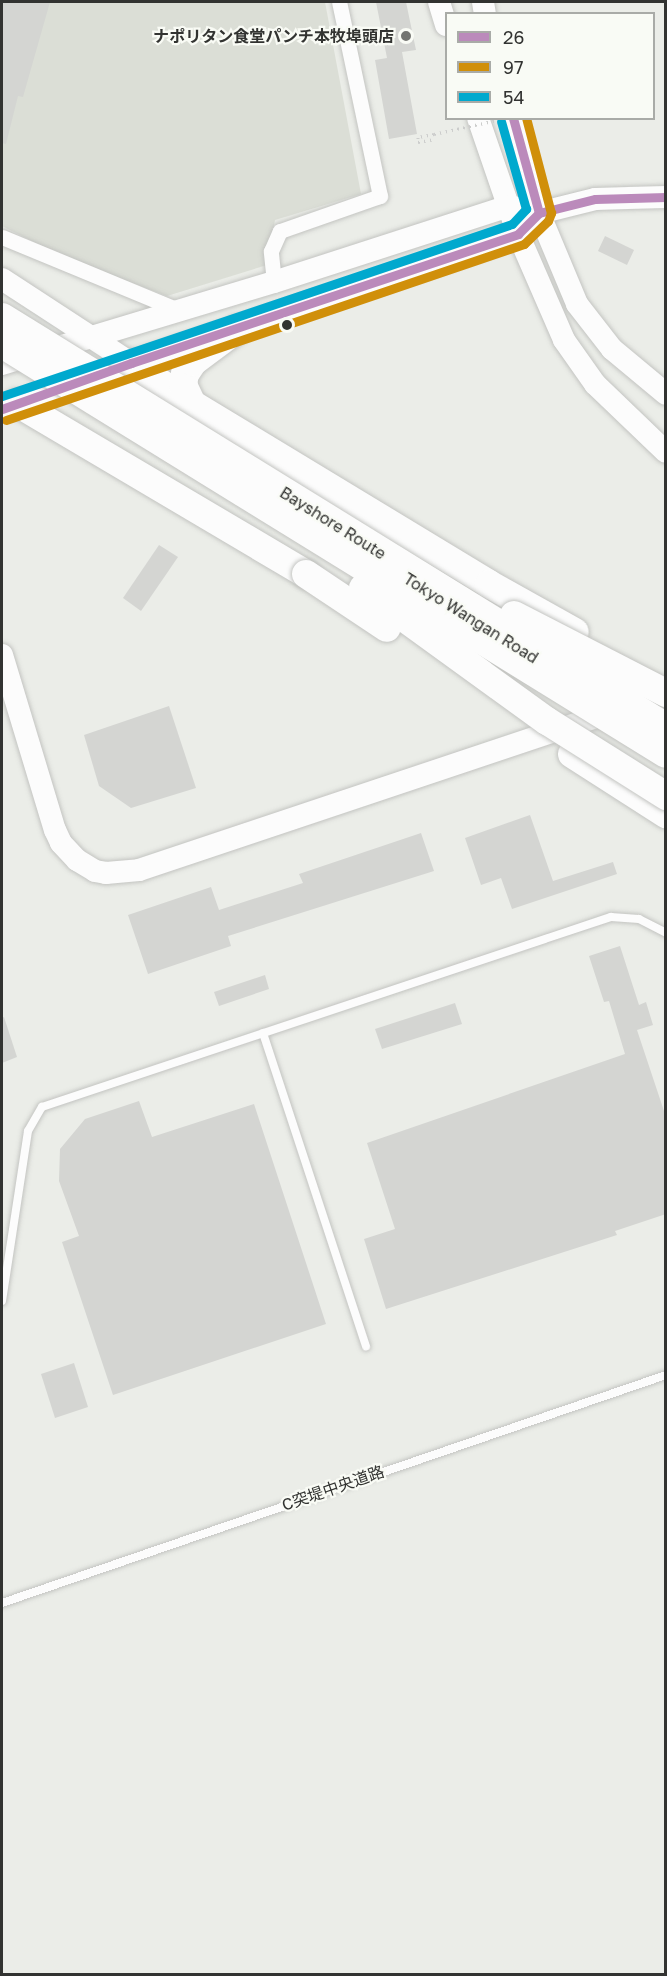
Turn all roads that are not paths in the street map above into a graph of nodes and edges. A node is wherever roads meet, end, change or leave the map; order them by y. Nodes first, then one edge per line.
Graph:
1 (339, 2) edge
2 (439, 2) edge
3 (445, 19) edge
4 (479, 120) edge
5 (514, 120) edge
6 (666, 197) edge
7 (509, 206) junction
8 (539, 213) junction
9 (518, 234) junction
10 (2, 237) edge
11 (2, 279) edge
12 (274, 282) junction
13 (176, 309) junction
14 (2, 317) edge
15 (2, 327) edge
16 (236, 330) junction
17 (89, 336) junction
18 (2, 344) edge
19 (2, 355) edge
20 (131, 363) junction
21 (2, 364) edge
22 (666, 394) edge
23 (7, 402) edge
24 (192, 404) junction
25 (666, 452) edge
26 (338, 526) junction
27 (283, 530) junction
28 (563, 625) junction
29 (2, 655) edge
30 (666, 680) edge
31 (666, 694) edge
32 (666, 727) edge
33 (666, 738) edge
34 (572, 754) junction
35 (666, 754) edge
36 (666, 765) edge
37 (666, 796) edge
38 (666, 801) edge
39 (666, 814) edge
40 (666, 933) edge
41 (263, 1033) junction
42 (2, 1301) edge
43 (366, 1347) dead end
44 (666, 1375) edge
45 (2, 1603) edge

1 - 12 street
2 - 3 street
4 - 7 street
5 - 8 street
6 - 8 street
7 - 8 street
7 - 9 street
7 - 12 street
8 - 9 street
8 - 22 street
9 - 16 street
9 - 25 street
10 - 13 street
11 - 17 street
12 - 13 street
13 - 17 street
14 - 26 highway, Bayshore Route, bridge
15 - 33 highway, Tokyo Wangan Road
16 - 20 street
16 - 24 highway
17 - 20 street
17 - 21 street
18 - 35 highway, Tokyo Wangan Road, bridge
19 - 27 highway, Bayshore Route
20 - 23 street
20 - 24 highway
23 - 34 highway, bridge
24 - 28 highway
26 - 31 highway, bridge
26 - 32 highway, Bayshore Route, bridge
27 - 36 highway, Bayshore Route
27 - 37 highway, bridge
28 - 30 highway
28 - 31 highway, bridge
29 - 31 street
34 - 38 highway
34 - 39 highway
40 - 41 lane
41 - 42 lane
41 - 43 lane
44 - 45 lane, C突堤中央道路

